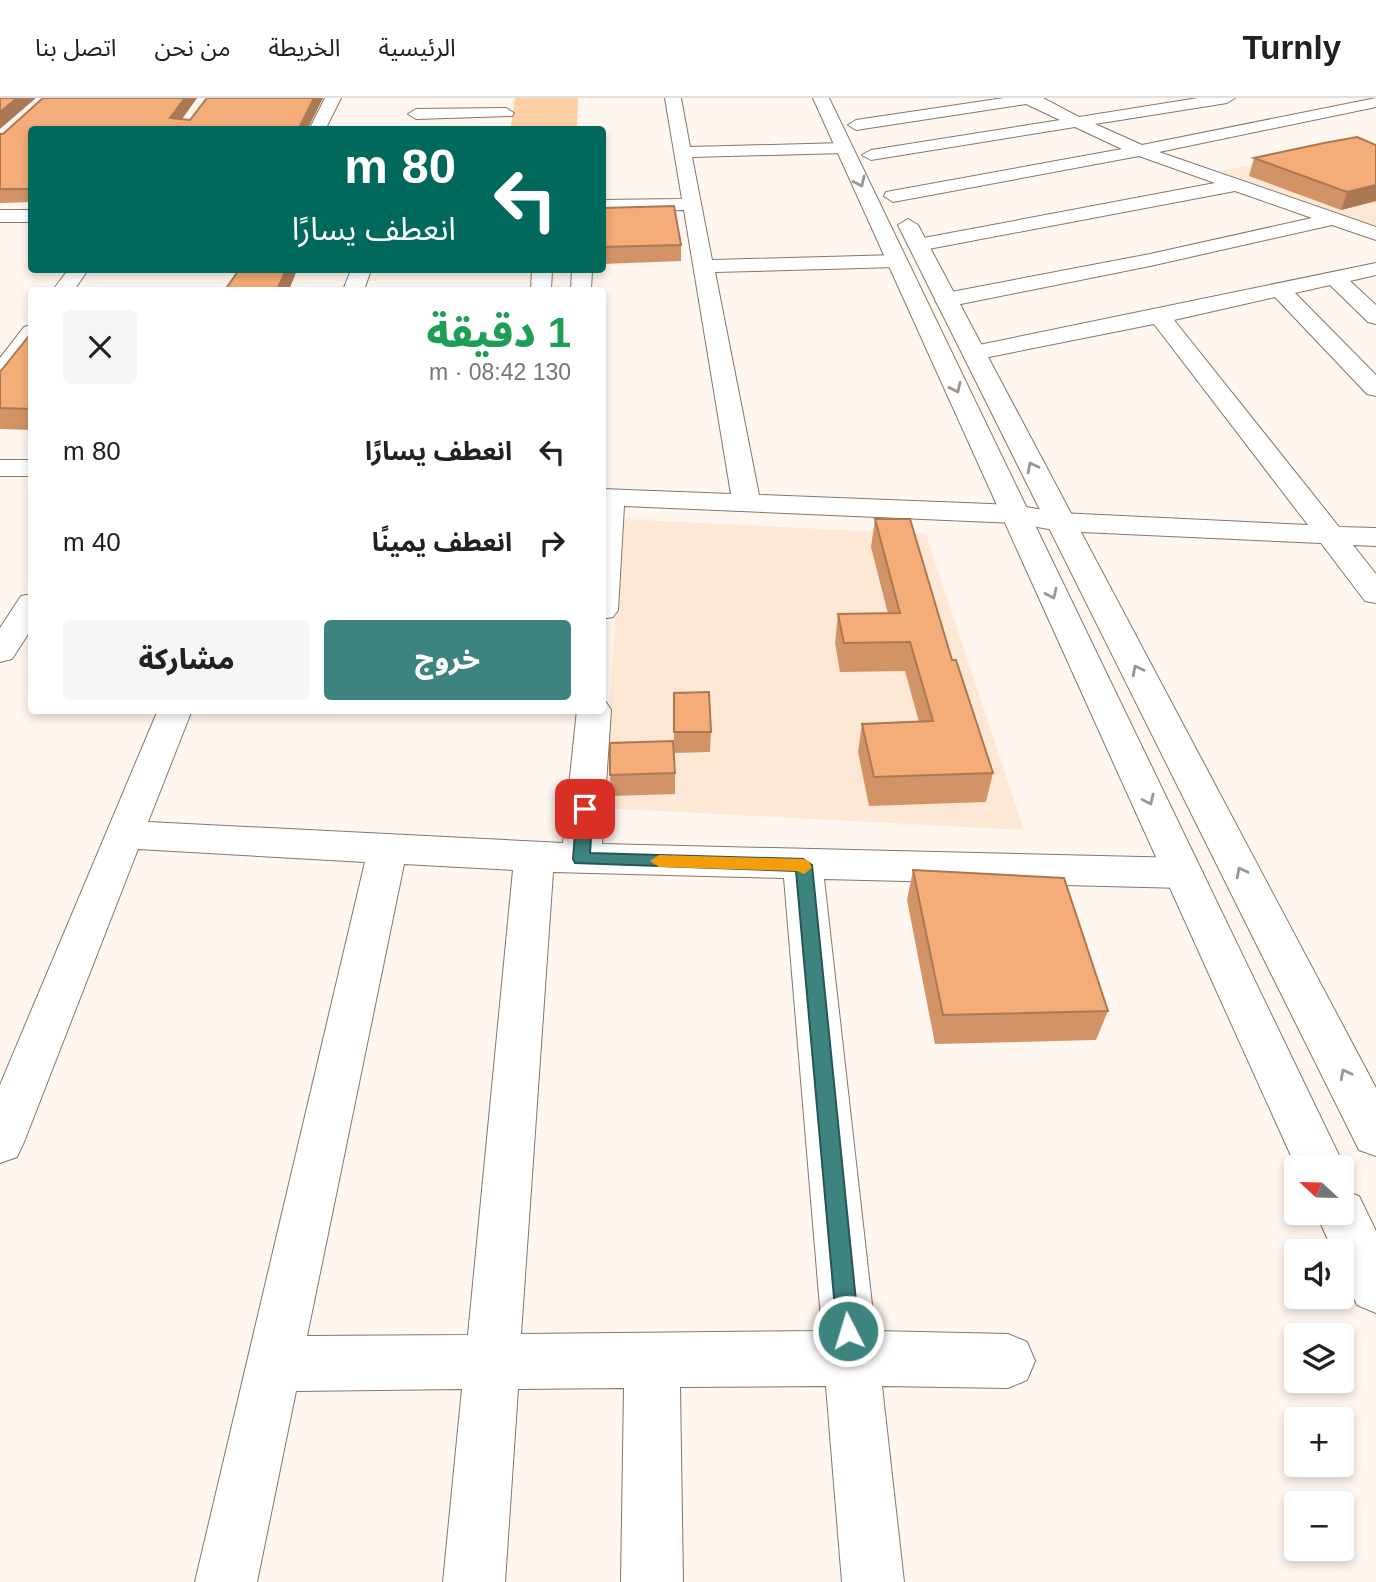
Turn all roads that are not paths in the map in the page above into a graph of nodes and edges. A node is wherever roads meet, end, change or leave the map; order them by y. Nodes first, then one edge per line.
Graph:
1 (333, 98) edge
2 (422, 98) edge
3 (673, 98) edge
4 (821, 98) edge
5 (1030, 98) edge
6 (1227, 98) edge
7 (1247, 102) edge
8 (1376, 102) edge
9 (507, 105) edge
10 (1295, 119) junction
11 (413, 122) edge
12 (1075, 122) junction
13 (319, 126) edge
14 (504, 126) edge
15 (1241, 130) junction
16 (854, 131) edge
17 (1333, 131) dead end
18 (1265, 140) dead end
19 (1140, 151) junction
20 (684, 152) junction
21 (1240, 165) dead end
22 (1203, 172) junction
23 (1238, 185) junction
24 (893, 197) junction
25 (694, 204) junction
26 (606, 206) edge
27 (0, 216) edge
28 (28, 216) edge
29 (1333, 219) junction
30 (1376, 234) edge
31 (908, 253) junction
32 (705, 266) junction
33 (1376, 269) edge
34 (1335, 278) junction
35 (1280, 290) junction
36 (946, 300) junction
37 (1160, 316) junction
38 (1376, 317) edge
39 (28, 337) edge
40 (974, 353) junction
41 (0, 374) edge
42 (1376, 389) edge
43 (0, 468) edge
44 (28, 468) edge
45 (607, 497) edge
46 (746, 502) junction
47 (1015, 514) junction
48 (606, 520) edge
49 (1060, 522) junction
50 (1333, 535) junction
51 (1376, 537) edge
52 (1376, 594) edge
53 (28, 609) edge
54 (0, 652) edge
55 (173, 714) edge
56 (593, 714) edge
57 (125, 835) junction
58 (388, 847) junction
59 (558, 858) junction
60 (803, 865) junction
61 (1183, 873) junction
62 (1376, 1135) edge
63 (0, 1142) edge
64 (1314, 1155) edge
65 (1347, 1225) edge
66 (1376, 1287) edge
67 (850, 1358) junction
68 (652, 1360) junction
69 (493, 1361) junction
70 (1008, 1361) dead end
71 (273, 1364) junction
72 (226, 1582) edge
73 (474, 1582) edge
74 (652, 1582) edge
75 (873, 1582) edge

1 - 13 street
2 - 11 street
3 - 20 street
4 - 16 street
5 - 12 street
5 - 16 street
6 - 12 street
7 - 10 street
8 - 10 street
9 - 11 street
9 - 14 street
10 - 15 street
10 - 17 street
12 - 16 street
12 - 19 street
15 - 18 street
15 - 19 street
16 - 20 street
16 - 24 street
16 -> 31 street
19 - 22 street
19 - 24 street
20 - 25 street
21 - 22 street
22 - 23 street
23 - 29 street
23 - 31 street
24 - 31 street
25 - 26 street
25 - 32 street
27 - 28 street
29 - 30 street
29 - 36 street
31 - 32 street
31 - 36 street
31 -> 47 street
32 - 46 street
33 - 34 street
34 - 35 street
34 - 38 street
35 - 37 street
35 - 42 street
36 - 40 street
37 - 40 street
37 - 50 street
39 - 41 street
49 -> 40 street
43 - 44 street
45 - 46 street
45 - 48 street
46 - 47 street
47 - 49 street
47 -> 61 street
49 - 50 street
62 -> 49 street
50 - 51 street
50 - 52 street
53 - 54 street
55 - 57 street
56 - 59 street
57 - 58 street
57 - 63 street
58 - 59 street
58 - 71 street
59 - 60 street
59 - 69 street
60 - 61 street
60 - 67 street
61 - 64 street
65 - 66 street
67 - 68 street
67 - 70 street
67 - 75 street
68 - 69 street
68 - 74 street
69 - 71 street
69 - 73 street
71 - 72 street

